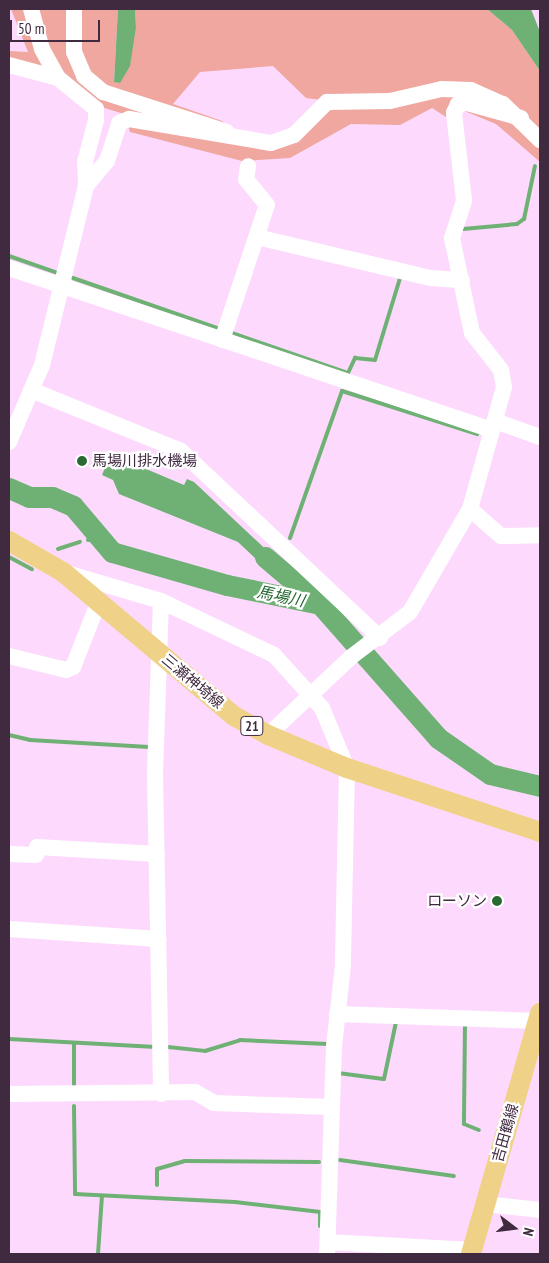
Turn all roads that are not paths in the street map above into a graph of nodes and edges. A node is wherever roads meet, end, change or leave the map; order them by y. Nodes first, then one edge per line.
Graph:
1 (31, 9) edge
2 (74, 9) edge
3 (9, 65) edge
4 (58, 78) junction
5 (521, 118) junction
6 (237, 139) junction
7 (540, 140) edge
8 (248, 166) dead end
9 (86, 186) junction
10 (257, 237) junction
11 (9, 268) edge
12 (462, 280) junction
13 (62, 286) junction
14 (222, 340) junction
15 (31, 390) junction
16 (494, 425) junction
17 (540, 437) edge
18 (9, 442) edge
19 (470, 509) junction
20 (540, 535) edge
21 (9, 541) edge
22 (63, 572) junction
23 (99, 601) junction
24 (161, 601) junction
25 (380, 638) junction
26 (160, 654) junction
27 (9, 656) edge
28 (309, 694) junction
29 (268, 735) junction
30 (348, 768) junction
31 (540, 832) edge
32 (9, 854) edge
33 (157, 854) junction
34 (9, 929) edge
35 (158, 939) junction
36 (337, 1014) junction
37 (539, 1017) edge
38 (9, 1094) edge
39 (161, 1094) junction
40 (330, 1107) junction
41 (485, 1204) junction
42 (540, 1210) edge
43 (328, 1248) edge
44 (472, 1252) edge

1 - 4 street
2 - 6 street
3 - 4 street
4 - 9 street
5 - 6 street
5 - 7 street
5 - 12 street
6 - 9 street
8 - 10 street
9 - 13 street
10 - 12 street
10 - 14 street
11 - 13 street
12 - 16 street
13 - 14 street
13 - 15 street
14 - 16 street
15 - 18 street
15 - 25 street
16 - 17 street
16 - 19 street
19 - 20 street
19 - 25 street
21 - 22 main road, 三瀬神埼線 / 21
22 - 23 main road, 三瀬神埼線 / 21
22 - 24 street
23 - 26 main road, 三瀬神埼線 / 21
23 - 27 street
24 - 26 street
24 - 28 street
25 - 28 street
26 - 29 main road, 三瀬神埼線 / 21
26 - 33 street
28 - 29 street
28 - 30 street
29 - 30 main road, 三瀬神埼線 / 21
30 - 31 main road, 三瀬神埼線 / 21
30 - 36 street
32 - 33 street
33 - 35 street
34 - 35 street
35 - 39 street
36 - 37 street
36 - 40 street
37 - 41 main road, 吉田鶴線
38 - 39 street
39 - 40 street
40 - 43 street
41 - 42 street
41 - 44 main road, 吉田鶴線
43 - 44 street

